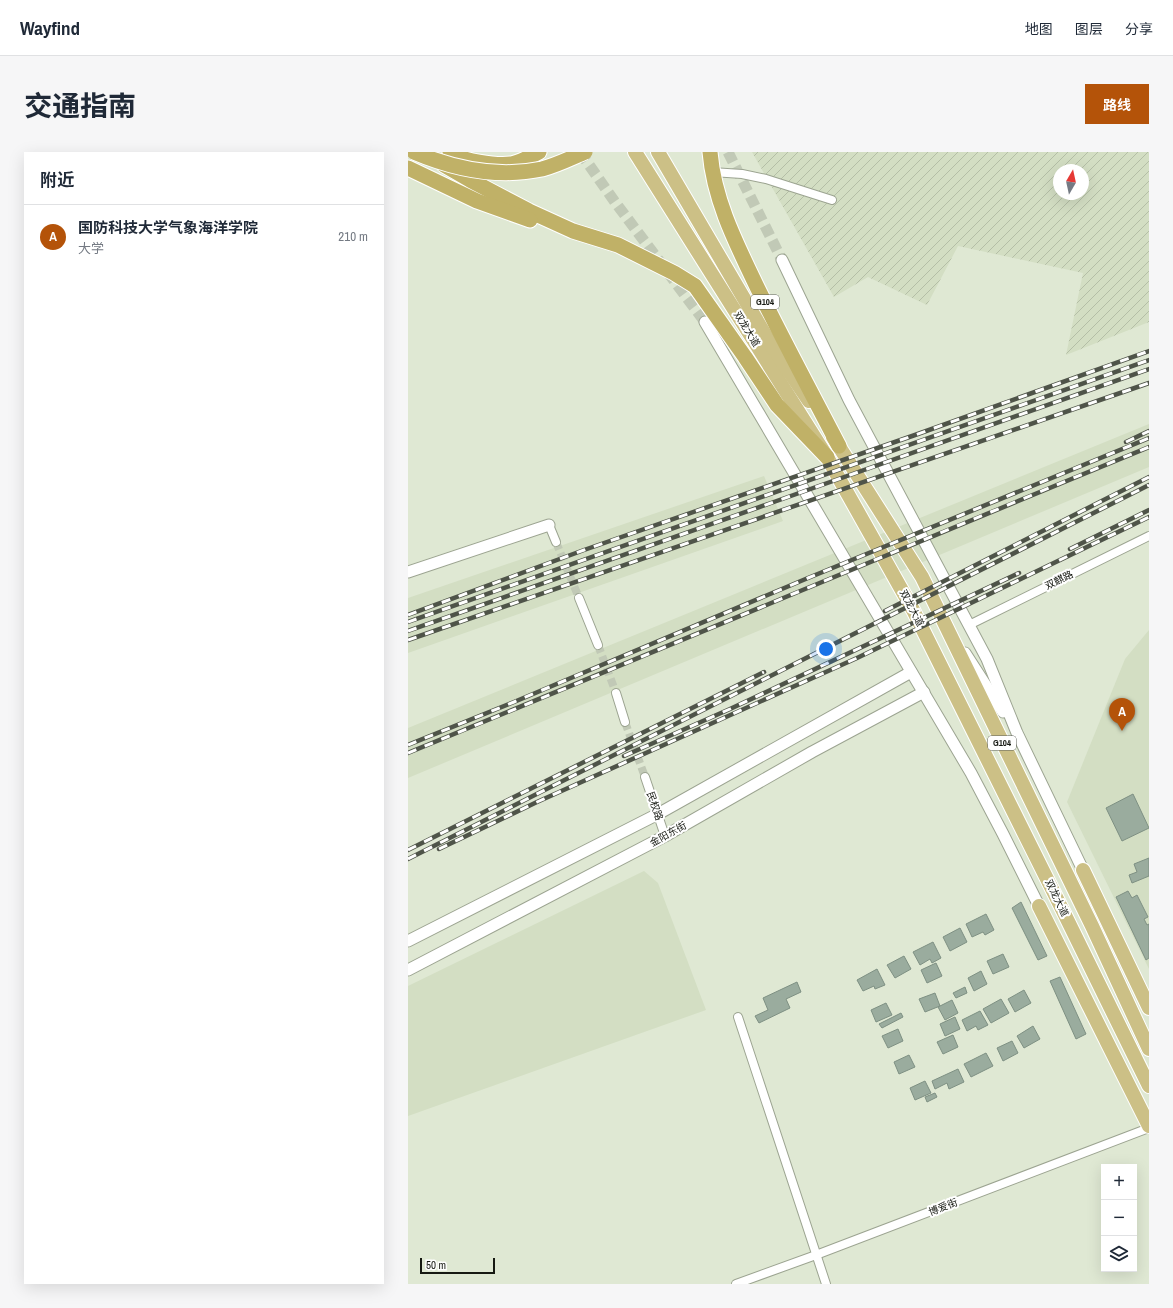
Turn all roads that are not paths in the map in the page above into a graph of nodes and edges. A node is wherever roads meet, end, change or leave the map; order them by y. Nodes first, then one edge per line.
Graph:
1 (414, 152) edge
2 (425, 152) edge
3 (450, 152) edge
4 (539, 152) edge
5 (585, 152) edge
6 (635, 152) edge
7 (658, 152) edge
8 (710, 152) edge
9 (408, 168) edge
10 (712, 172) junction
11 (832, 200) dead end
12 (588, 236) junction
13 (782, 260) tunnel mouth
14 (705, 322) tunnel mouth
15 (839, 446) junction
16 (827, 458) junction
17 (549, 525) joint
18 (1149, 536) edge
19 (556, 542) tunnel mouth
20 (408, 572) edge
21 (579, 598) tunnel mouth
22 (942, 618) junction
23 (969, 625) junction
24 (598, 645) tunnel mouth
25 (911, 672) junction
26 (924, 692) junction
27 (616, 694) tunnel mouth
28 (626, 722) tunnel mouth
29 (1017, 733) junction
30 (645, 777) tunnel mouth
31 (658, 814) junction
32 (665, 836) junction
33 (1083, 870) joint
34 (1039, 906) joint
35 (408, 941) edge
36 (408, 970) edge
37 (1149, 1008) edge
38 (738, 1017) dead end
39 (1149, 1048) edge
40 (1149, 1086) edge
41 (1149, 1127) edge
42 (816, 1255) junction
43 (736, 1284) edge
44 (826, 1284) edge

1 - 5 highway, bridge
2 - 12 highway, G104, bridge
3 - 4 highway
6 - 16 highway, 双龙大道
7 - 15 highway, 双龙大道
8 - 10 highway, G104
9 - 12 highway
10 - 11 street
10 - 15 highway, G104
12 - 16 highway, G104
13 - 23 street
14 - 25 street
15 - 22 highway, 双龙大道 / G104
16 - 40 highway, 双龙大道 / G104
17 - 19 street
17 - 20 street
18 - 23 street, 双麒路
21 - 24 street
22 - 29 street
22 - 39 highway, 双龙大道 / G104
23 - 29 street
25 - 26 street
25 - 31 street
26 - 32 street, 金阳东街
26 - 34 street
27 - 28 street
29 - 33 street
30 - 31 street, 民权路
31 - 32 street, 民权路
31 - 35 street
32 - 36 street, 金阳东街
33 - 37 highway
34 - 41 highway, 双龙大道
38 - 42 street
41 - 42 street, 博爱街
42 - 43 street, 博爱街
42 - 44 street

